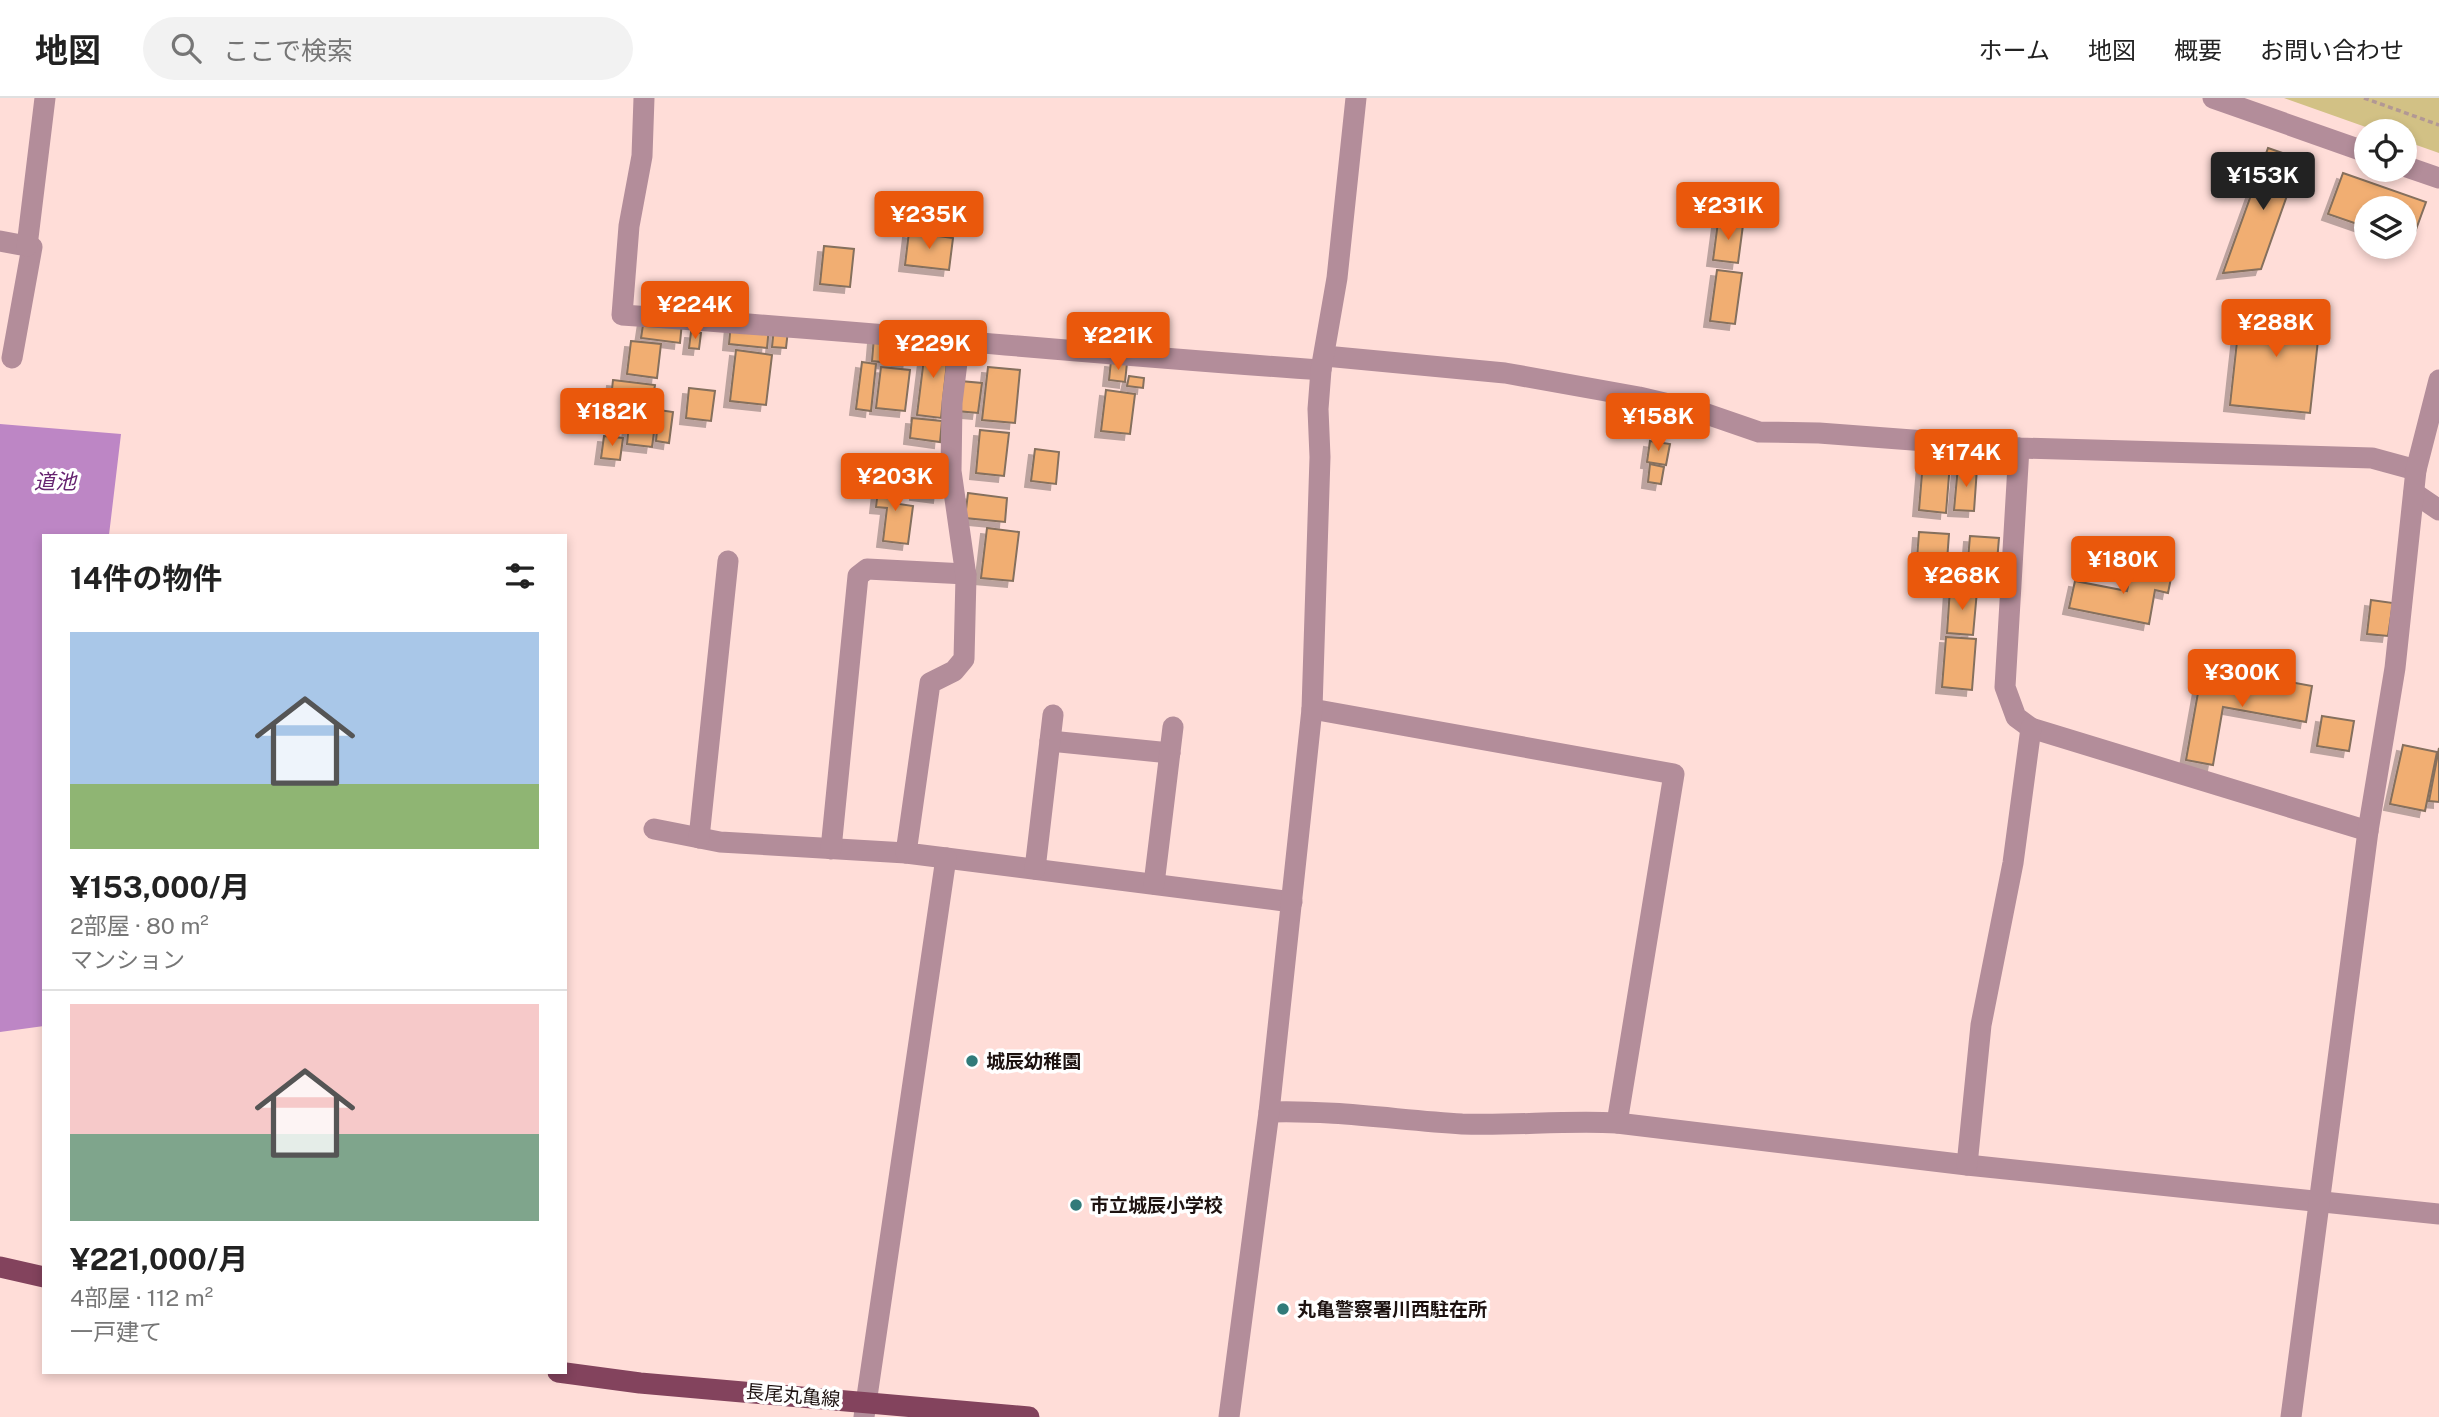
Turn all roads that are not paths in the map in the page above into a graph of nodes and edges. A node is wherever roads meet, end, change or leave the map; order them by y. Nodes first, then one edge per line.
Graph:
1 (45, 98) edge
2 (644, 98) edge
3 (1356, 98) edge
4 (2213, 98) edge
5 (2354, 148) edge
6 (2417, 170) edge
7 (2439, 178) edge
8 (0, 241) edge
9 (27, 246) junction
10 (960, 338) junction
11 (12, 358) dead end
12 (1323, 363) junction
13 (2439, 380) edge
14 (2019, 448) junction
15 (2416, 470) junction
16 (2414, 493) junction
17 (2439, 510) edge
18 (727, 561) dead end
19 (966, 574) junction
20 (1312, 709) junction
21 (1053, 715) dead end
22 (1173, 727) dead end
23 (2031, 728) junction
24 (1050, 741) junction
25 (1170, 753) junction
26 (654, 829) dead end
27 (2368, 831) junction
28 (699, 838) junction
29 (831, 849) junction
30 (905, 853) junction
31 (946, 858) junction
32 (1035, 869) junction
33 (1154, 884) junction
34 (1292, 902) junction
35 (1269, 1112) junction
36 (1617, 1123) junction
37 (1967, 1165) junction
38 (2320, 1201) junction
39 (2439, 1214) edge
40 (0, 1267) edge
41 (42, 1277) edge
42 (567, 1373) edge
43 (865, 1409) edge
44 (1030, 1417) edge
45 (1230, 1417) edge
46 (2291, 1417) edge

1 - 9 street
2 - 10 street
3 - 12 street
4 - 5 street
6 - 7 street
8 - 9 street
9 - 11 street
10 - 12 street
10 - 19 street
12 - 14 street
12 - 20 street
13 - 15 street
14 - 15 street
14 - 23 street
15 - 16 street
16 - 17 street
16 - 27 street
18 - 28 street
19 - 29 street
19 - 30 street
20 - 34 street
20 - 36 street
21 - 24 street
22 - 25 street
23 - 27 street
23 - 37 street
24 - 25 street
24 - 32 street
25 - 33 street
26 - 28 street
27 - 38 street
28 - 29 street
29 - 30 street
30 - 31 street
31 - 32 street
31 - 43 street
32 - 33 street
33 - 34 street
34 - 35 street
35 - 36 street
35 - 45 street
36 - 37 street
37 - 38 street
38 - 39 street
38 - 46 street
40 - 41 main road
42 - 43 main road, 長尾丸亀線
43 - 44 main road, 長尾丸亀線

